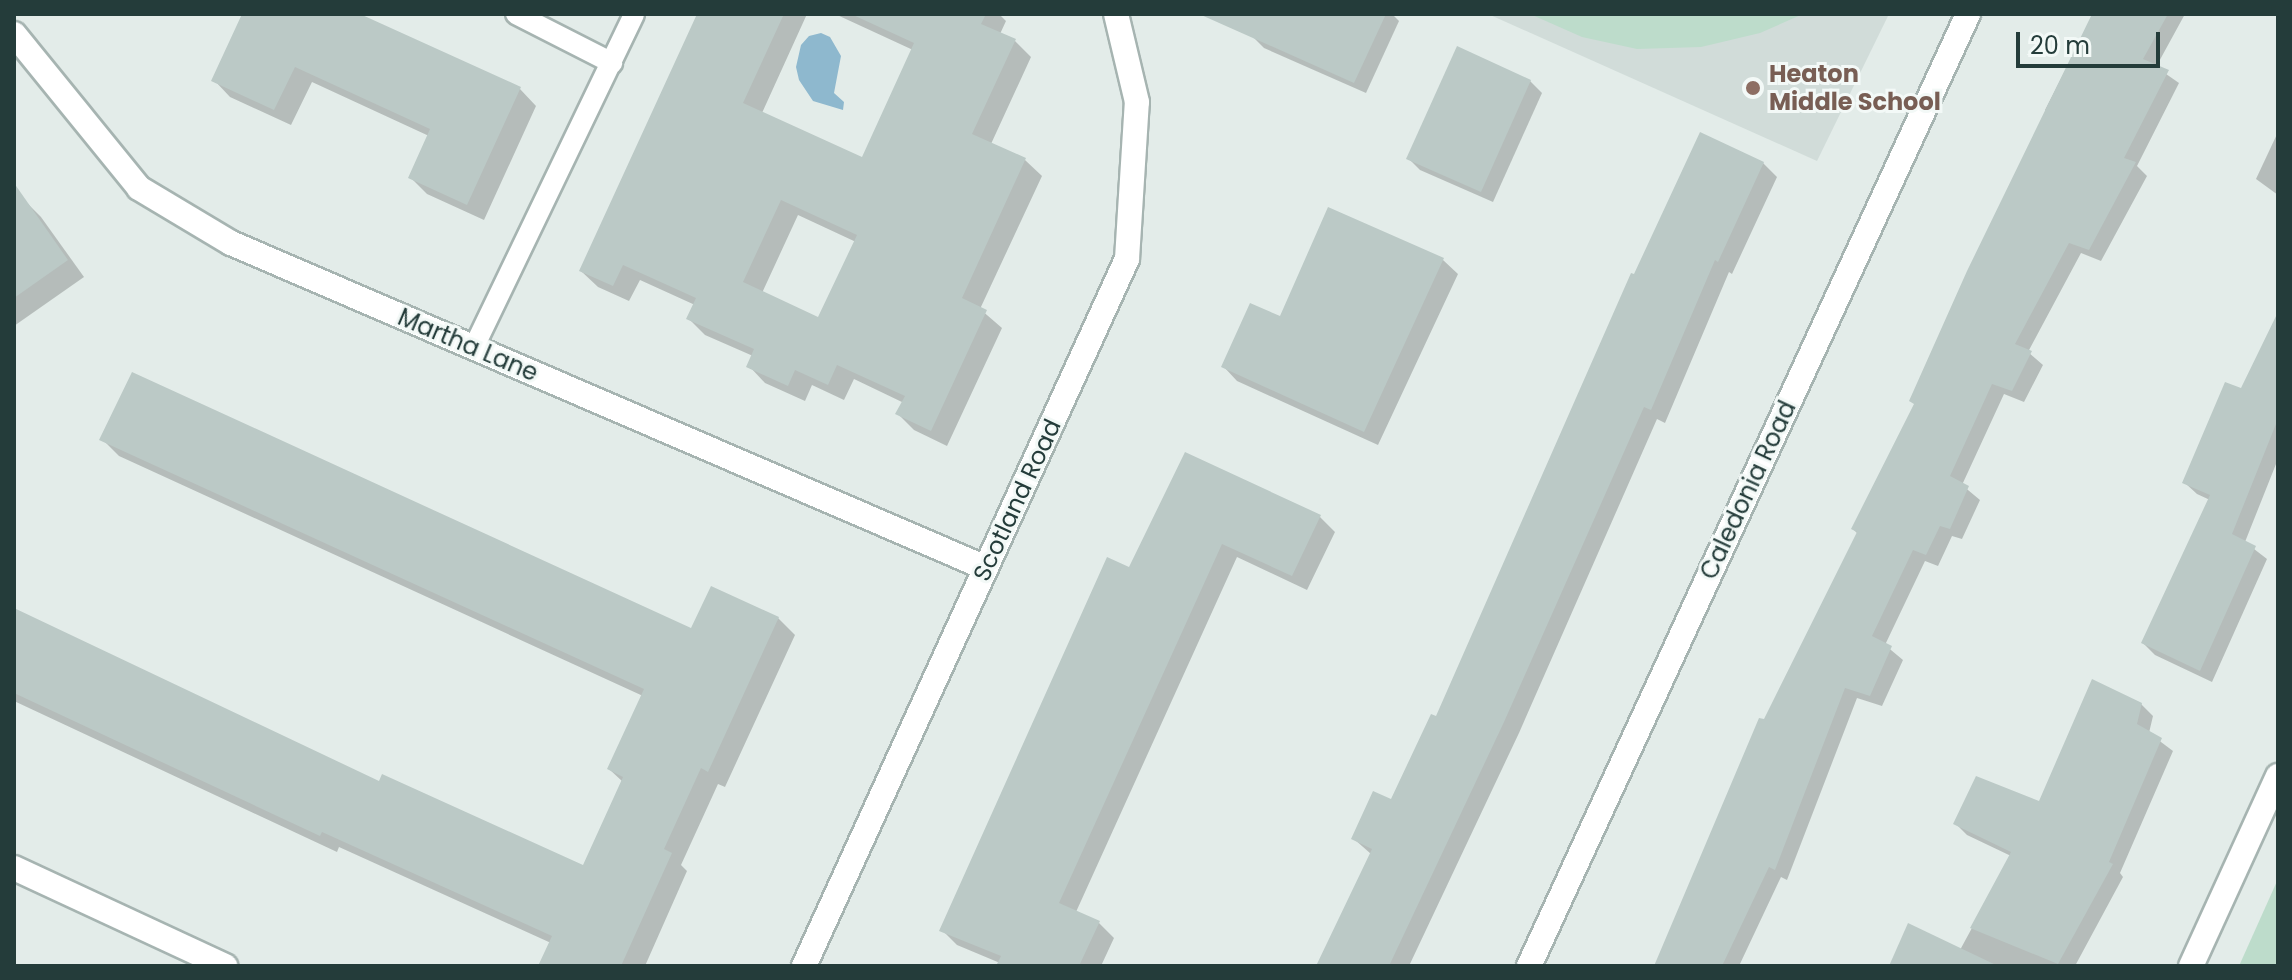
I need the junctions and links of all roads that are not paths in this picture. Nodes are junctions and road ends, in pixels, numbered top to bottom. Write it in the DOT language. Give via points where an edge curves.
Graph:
graph roads {
  1 [pos="516,14"];
  2 [pos="634,14"];
  3 [pos="1116,14"];
  4 [pos="1968,14"];
  5 [pos="14,34"];
  6 [pos="612,63"];
  7 [pos="474,347"];
  8 [pos="986,568"];
  9 [pos="2276,785"];
  10 [pos="14,868"];
  11 [pos="225,966"];
  12 [pos="804,966"];
  13 [pos="1529,966"];
  14 [pos="2191,966"];
  1 -- 6 [label="lane"];
  2 -- 6 [label="lane"];
  3 -- 8 [label="street, Scotland Road" via="1137,102 1127,259"];
  4 -- 13 [label="street, Caledonia Road"];
  5 -- 7 [label="street, Martha Lane" via="139,188 231,243"];
  6 -- 7 [label="lane"];
  7 -- 8 [label="street, Martha Lane"];
  8 -- 12 [label="street, Scotland Road"];
  9 -- 14 [label="street"];
  10 -- 11 [label="street"];
}
